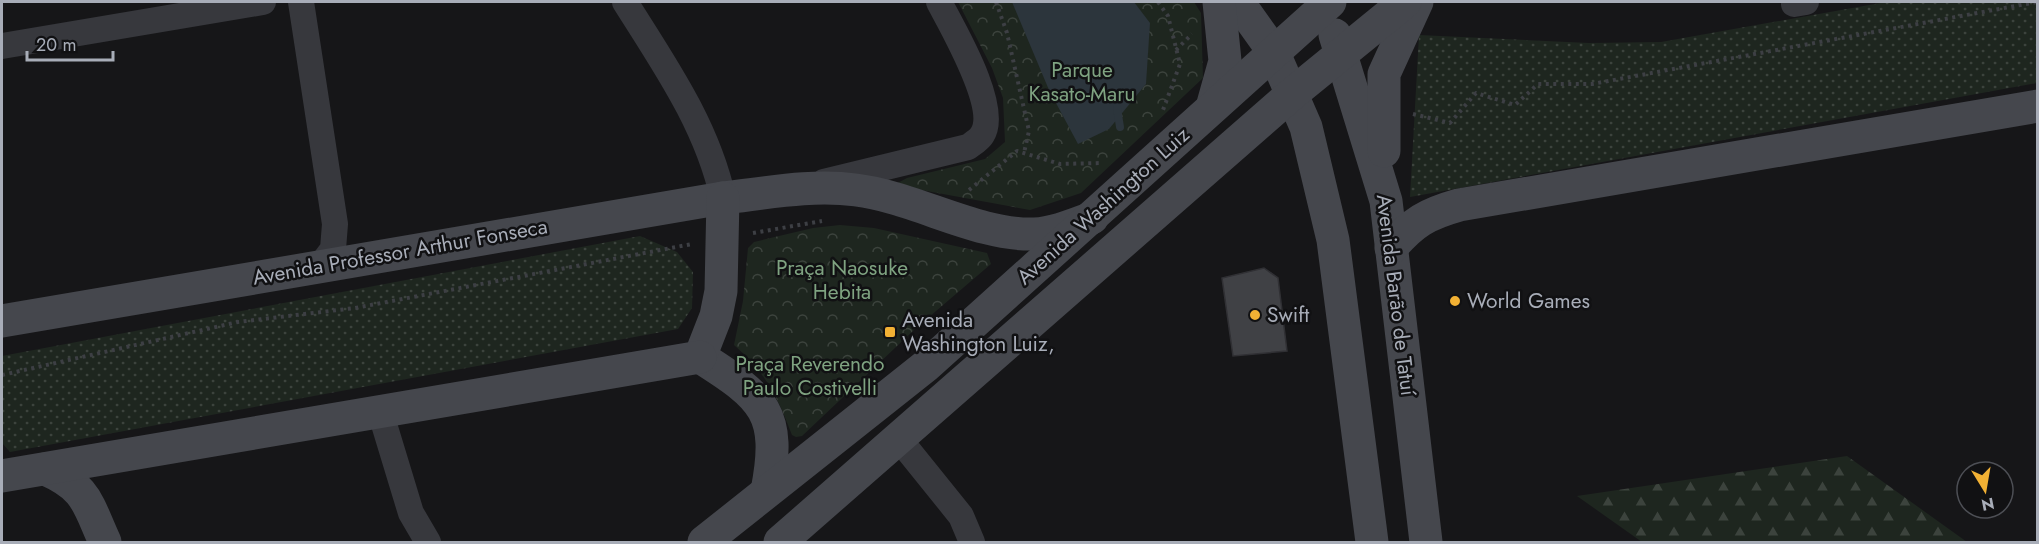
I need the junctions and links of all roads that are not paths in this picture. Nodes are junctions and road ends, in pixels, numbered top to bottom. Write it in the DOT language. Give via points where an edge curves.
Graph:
graph roads {
  1 [pos="263,2"];
  2 [pos="301,2"];
  3 [pos="625,2"];
  4 [pos="939,2"];
  5 [pos="1219,2"];
  6 [pos="1238,2"];
  7 [pos="1405,2"];
  8 [pos="1417,2"];
  9 [pos="1326,3"];
  10 [pos="2,46"];
  11 [pos="1273,51"];
  12 [pos="1341,53"];
  13 [pos="1292,94"];
  14 [pos="1213,104"];
  15 [pos="2037,106"];
  16 [pos="800,189"];
  17 [pos="723,198"];
  18 [pos="1386,201"];
  19 [pos="1092,219"];
  20 [pos="1391,248"];
  21 [pos="321,265"];
  22 [pos="2,321"];
  23 [pos="700,357"];
  24 [pos="380,411"];
  25 [pos="898,439"];
  26 [pos="45,469"];
  27 [pos="4,474"];
  28 [pos="767,491"];
  29 [pos="105,543"];
  30 [pos="428,543"];
  31 [pos="704,543"];
  32 [pos="780,543"];
  33 [pos="972,543"];
  34 [pos="1372,543"];
  35 [pos="1426,543"];
  1 -- 10 [label="street"];
  2 -- 21 [label="street" via="335,224 333,249"];
  3 -- 17 [label="street" via="704,134"];
  4 -- 16 [label="street, Avenida Professor Arthur Fonseca" via="962,46 987,111 982,135 968,147"];
  5 -- 14 [label="main road" via="1225,60"];
  6 -- 11 [label="main road"];
  7 -- 12 [label="main road, Avenida Washington Luiz"];
  8 -- 18 [label="main road" via="1384,74"];
  9 -- 11 [label="main road, Avenida Washington Luiz"];
  9 -- 12 [label="main road, Avenida Barão de Tatuí"];
  11 -- 13 [label="main road"];
  11 -- 14 [label="main road, Avenida Washington Luiz"];
  12 -- 13 [label="main road, Avenida Washington Luiz"];
  12 -- 18 [label="main road, Avenida Barão de Tatuí"];
  13 -- 25 [label="main road, Avenida Washington Luiz"];
  13 -- 34 [label="main road" via="1306,127 1333,240"];
  14 -- 19 [label="main road, Avenida Washington Luiz"];
  15 -- 20 [label="main road" via="1459,205 1429,213"];
  16 -- 17 [label="main road, Avenida Professor Arthur Fonseca"];
  16 -- 19 [label="main road, Avenida Professor Arthur Fonseca" via="859,190 984,226 1033,234"];
  17 -- 21 [label="main road, Avenida Professor Arthur Fonseca"];
  17 -- 23 [label="main road" via="720,291 716,316"];
  18 -- 20 [label="main road, Avenida Barão de Tatuí"];
  19 -- 28 [label="main road, Avenida Washington Luiz" via="927,365"];
  20 -- 35 [label="main road, Avenida Barão de Tatuí"];
  21 -- 22 [label="main road, Avenida Professor Arthur Fonseca"];
  23 -- 24 [label="main road"];
  23 -- 28 [label="main road" via="748,392 767,417 774,449"];
  24 -- 26 [label="main road"];
  24 -- 30 [label="street" via="411,513"];
  25 -- 32 [label="main road, Avenida Washington Luiz"];
  25 -- 33 [label="street" via="960,516"];
  26 -- 27 [label="main road"];
  26 -- 29 [label="main road" via="74,483"];
  28 -- 31 [label="main road, Avenida Washington Luiz"];
}
